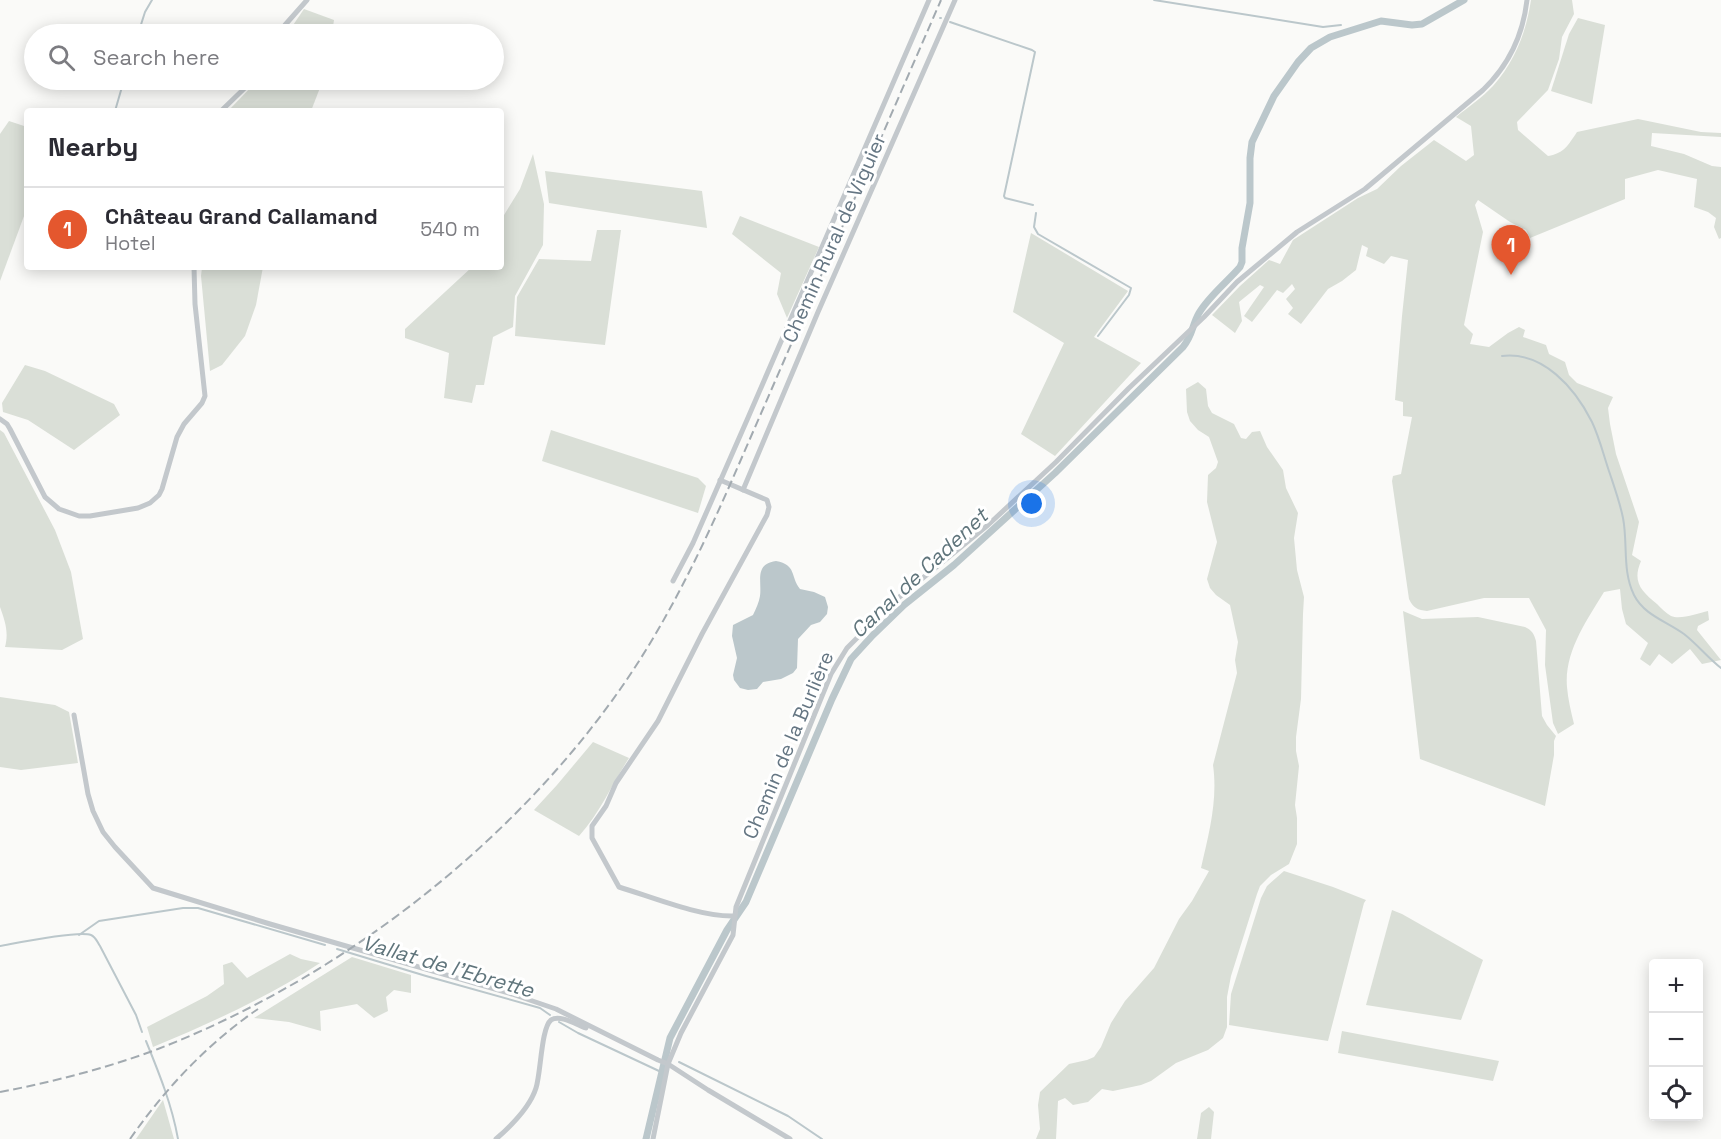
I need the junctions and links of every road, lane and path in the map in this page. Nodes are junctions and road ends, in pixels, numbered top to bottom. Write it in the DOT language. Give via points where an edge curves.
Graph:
graph roads {
  1 [pos="307,0"];
  2 [pos="929,0"];
  3 [pos="955,0"];
  4 [pos="1527,0"];
  5 [pos="286,24"];
  6 [pos="243,90"];
  7 [pos="224,108"];
  8 [pos="194,270"];
  9 [pos="0,419"];
  10 [pos="720,480"];
  11 [pos="743,489"];
  12 [pos="673,581"];
  13 [pos="74,715"];
  14 [pos="734,918"];
  15 [pos="599,1031"];
  16 [pos="666,1063"];
  17 [pos="496,1139"];
  18 [pos="653,1139"];
  19 [pos="790,1139"];
  1 -- 5 [label="street"];
  2 -- 10 [label="street"];
  3 -- 11 [label="street, Chemin Rural de Viguier"];
  4 -- 14 [label="street, Chemin de la Burlière" via="1515,47 1496,77 1365,189 1297,231 1237,282 1056,462 988,525 892,603 847,648 831,674"];
  6 -- 7 [label="street"];
  8 -- 9 [label="street" via="204,396 174,445 157,498 138,508 90,516 59,509 45,497 7,424"];
  10 -- 11 [label="street"];
  10 -- 12 [label="street"];
  11 -- 14 [label="street" via="767,500 767,515 658,721 616,783 591,833 619,886 704,913"];
  13 -- 15 [label="street" via="93,811 114,847 153,888 556,1008"];
  14 -- 16 [label="street, Chemin de la Burlière" via="733,935"];
  15 -- 16 [label="street"];
  15 -- 17 [label="street" via="561,1018 549,1022 534,1094"];
  16 -- 18 [label="street, Chemin de la Burlière"];
  16 -- 19 [label="street"];
}
